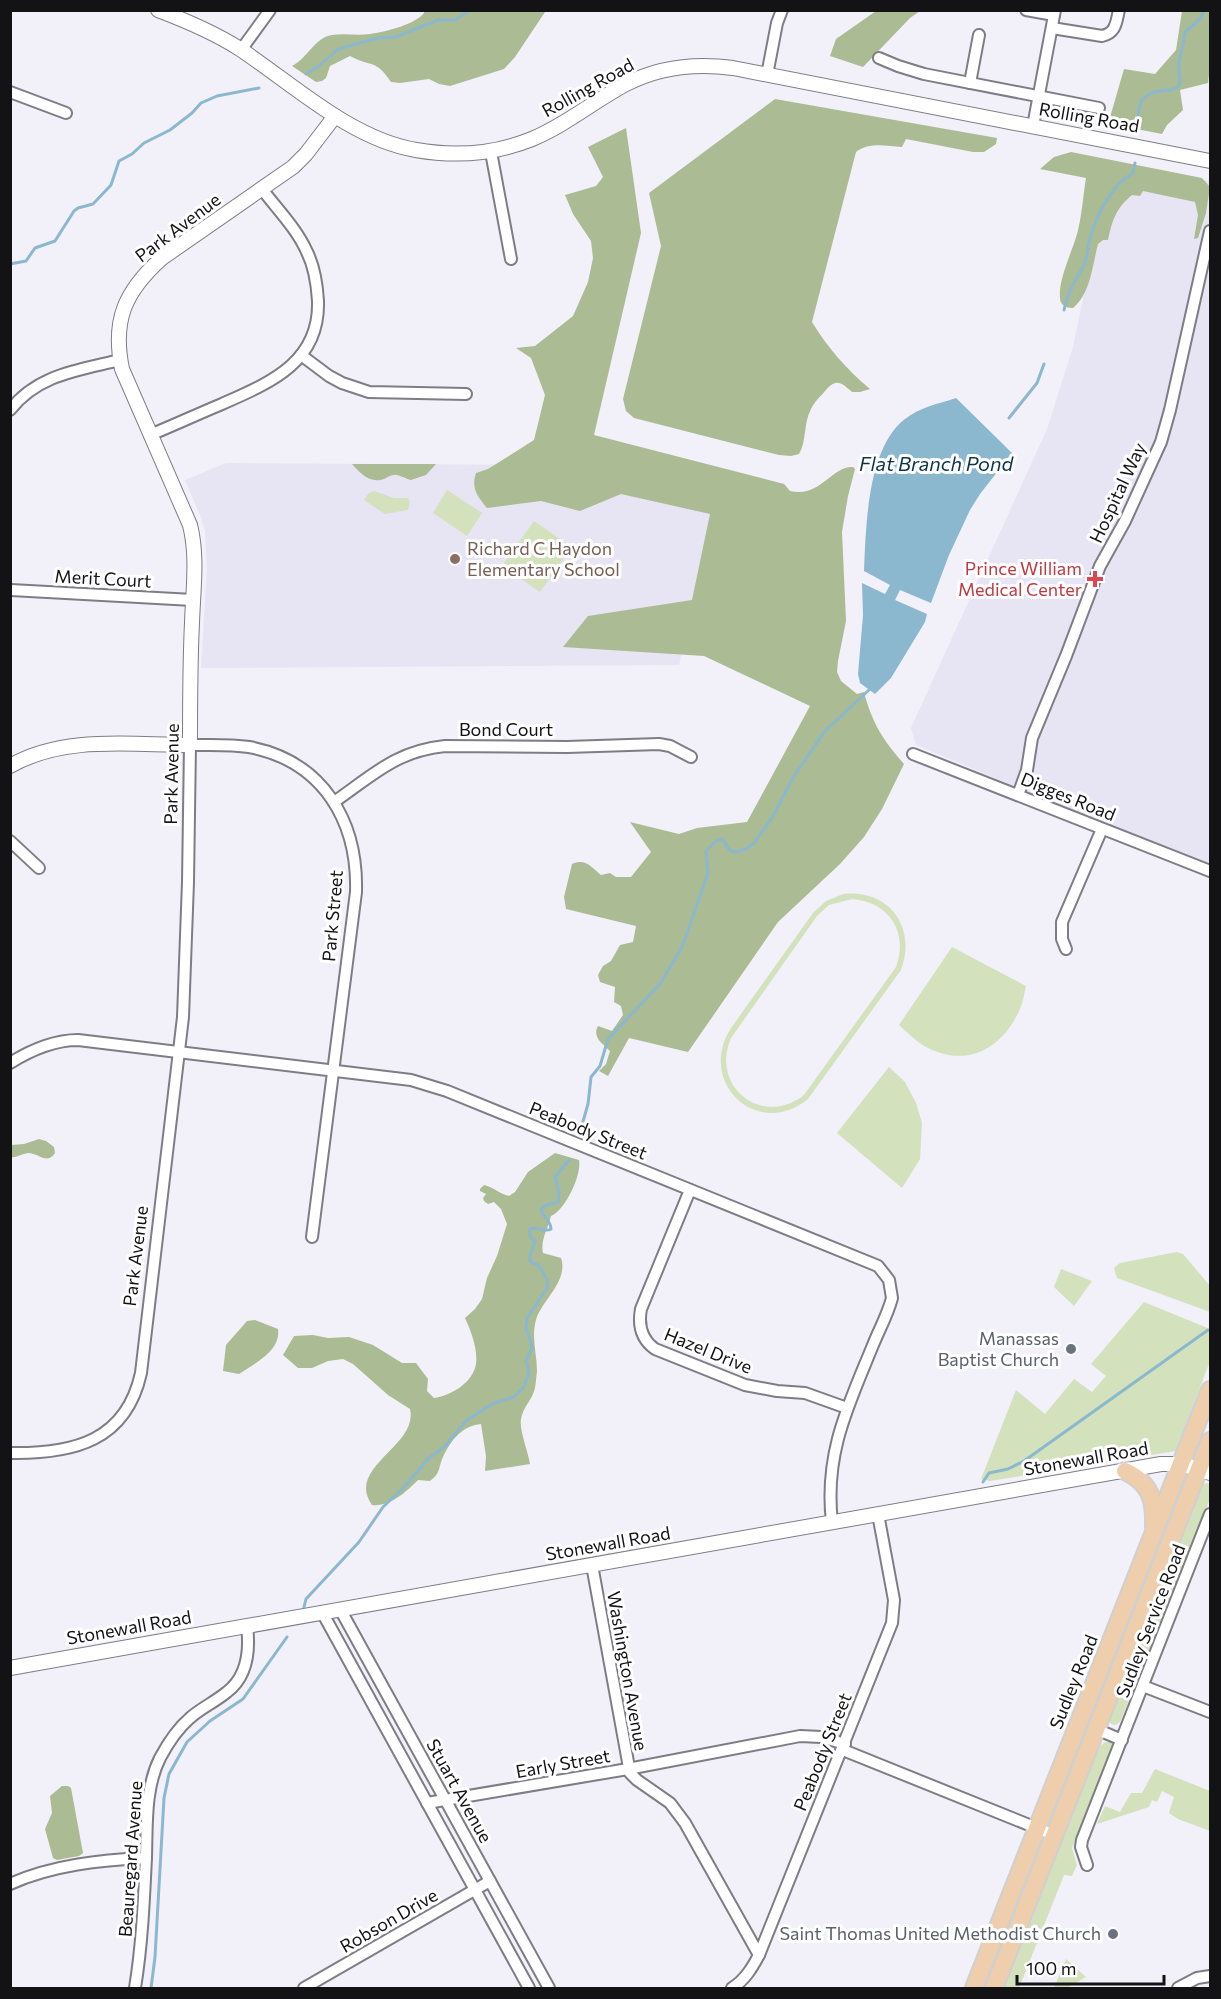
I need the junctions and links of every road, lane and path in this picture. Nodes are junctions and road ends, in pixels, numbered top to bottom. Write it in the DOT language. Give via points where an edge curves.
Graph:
graph roads {
  1 [pos="158,10"];
  2 [pos="270,10"];
  3 [pos="782,10"];
  4 [pos="1026,10"];
  5 [pos="1119,10"];
  6 [pos="1054,13"];
  7 [pos="1052,28"];
  8 [pos="979,35"];
  9 [pos="241,50"];
  10 [pos="879,58"];
  11 [pos="767,75"];
  12 [pos="970,83"];
  13 [pos="10,92"];
  14 [pos="1039,96"];
  15 [pos="1099,108"];
  16 [pos="66,113"];
  17 [pos="336,116"];
  18 [pos="1033,126"];
  19 [pos="491,152"];
  20 [pos="1210,160"];
  21 [pos="262,189"];
  22 [pos="1210,231"];
  23 [pos="511,259"];
  24 [pos="301,355"];
  25 [pos="120,360"];
  26 [pos="466,394"];
  27 [pos="10,410"];
  28 [pos="150,435"];
  29 [pos="11,590"];
  30 [pos="193,600"];
  31 [pos="190,745"];
  32 [pos="913,754"];
  33 [pos="691,757"];
  34 [pos="10,766"];
  35 [pos="1018,795"];
  36 [pos="334,802"];
  37 [pos="1102,829"];
  38 [pos="10,841"];
  39 [pos="39,868"];
  40 [pos="1210,871"];
  41 [pos="1066,949"];
  42 [pos="179,1052"];
  43 [pos="10,1063"];
  44 [pos="334,1070"];
  45 [pos="690,1190"];
  46 [pos="312,1237"];
  47 [pos="1210,1390"];
  48 [pos="847,1408"];
  49 [pos="1210,1441"];
  50 [pos="10,1453"];
  51 [pos="1182,1464"];
  52 [pos="1125,1471"];
  53 [pos="1205,1471"];
  54 [pos="878,1514"];
  55 [pos="1210,1514"];
  56 [pos="832,1522"];
  57 [pos="1152,1538"];
  58 [pos="592,1565"];
  59 [pos="340,1609"];
  60 [pos="322,1612"];
  61 [pos="247,1626"];
  62 [pos="10,1668"];
  63 [pos="1143,1686"];
  64 [pos="1210,1712"];
  65 [pos="1096,1729"];
  66 [pos="1122,1740"];
  67 [pos="844,1747"];
  68 [pos="628,1769"];
  69 [pos="445,1800"];
  70 [pos="427,1803"];
  71 [pos="1037,1828"];
  72 [pos="1054,1835"];
  73 [pos="146,1858"];
  74 [pos="1087,1864"];
  75 [pos="490,1881"];
  76 [pos="10,1884"];
  77 [pos="475,1890"];
  78 [pos="759,1955"];
  79 [pos="1210,1976"];
  80 [pos="1195,1983"];
  81 [pos="135,1989"];
  82 [pos="304,1989"];
  83 [pos="529,1989"];
  84 [pos="549,1989"];
  85 [pos="732,1989"];
  86 [pos="974,1989"];
  87 [pos="994,1989"];
  88 [pos="1178,1989"];
  1 -- 9 [label="street, Rolling Road"];
  2 -- 9 [label="street"];
  3 -- 11 [label="street"];
  4 -- 6 [label="street"];
  5 -- 7 [label="street" via="1115,27 1108,35"];
  6 -- 7 [label="street"];
  7 -- 14 [label="street"];
  8 -- 12 [label="street"];
  9 -- 17 [label="street, Rolling Road"];
  10 -- 12 [label="street" via="911,71"];
  11 -- 18 [label="street, Rolling Road"];
  11 -- 19 [label="street, Rolling Road" via="711,66 664,70 627,84 533,139"];
  12 -- 14 [label="street"];
  13 -- 16 [label="street"];
  14 -- 15 [label="street"];
  14 -- 18 [label="street"];
  17 -- 19 [label="street, Rolling Road" via="380,140 416,150"];
  17 -- 21 [label="street, Park Avenue" via="300,160"];
  18 -- 20 [label="street, Rolling Road"];
  19 -- 23 [label="street"];
  21 -- 24 [label="street" via="298,237 315,274 316,322"];
  21 -- 25 [label="street, Park Avenue" via="162,258 134,286 120,320"];
  22 -- 35 [label="street, Hospital Way" via="1161,442 1100,566 1032,738"];
  24 -- 26 [label="street" via="329,376 369,392"];
  24 -- 28 [label="street" via="267,384"];
  25 -- 27 [label="street" via="44,381"];
  25 -- 28 [label="street, Park Avenue"];
  28 -- 30 [label="street, Park Avenue" via="194,540"];
  29 -- 30 [label="street, Merit Court"];
  30 -- 31 [label="street, Park Avenue"];
  31 -- 34 [label="street, Park Street" via="71,746 43,751"];
  31 -- 36 [label="street, Park Street" via="234,745 269,752 297,766"];
  31 -- 42 [label="street, Park Avenue"];
  32 -- 35 [label="street, Digges Road"];
  33 -- 36 [label="street, Bond Court" via="659,744 428,748 396,759"];
  35 -- 37 [label="street, Digges Road"];
  36 -- 44 [label="street, Park Street" via="351,837 357,877"];
  37 -- 40 [label="street, Digges Road"];
  37 -- 41 [label="street" via="1062,922"];
  38 -- 39 [label="street"];
  42 -- 43 [label="street, Peabody Street" via="66,1040"];
  42 -- 44 [label="street, Peabody Street"];
  42 -- 50 [label="street, Park Avenue" via="137,1390 122,1418 93,1441 60,1449"];
  44 -- 45 [label="street, Peabody Street" via="427,1084"];
  44 -- 46 [label="street, Park Street"];
  45 -- 48 [label="street, Peabody Street" via="878,1266 885,1273 892,1289 890,1305"];
  45 -- 48 [label="street, Hazel Drive" via="641,1309 640,1330 648,1344 745,1385 805,1393"];
  47 -- 51 [label="main road, Sudley Road"];
  48 -- 56 [label="street, Peabody Street" via="831,1470"];
  49 -- 53 [label="main road, Sudley Road"];
  51 -- 52 [label="street, Stonewall Road"];
  51 -- 53 [label="street, Stonewall Road"];
  51 -- 57 [label="main road, Sudley Road"];
  52 -- 54 [label="street, Stonewall Road"];
  52 -- 57 [label="main road" via="1141,1480 1150,1492"];
  53 -- 65 [label="main road, Sudley Road"];
  54 -- 56 [label="street, Stonewall Road"];
  54 -- 67 [label="street, Peabody Street" via="894,1611"];
  55 -- 63 [label="street, Sudley Service Road"];
  56 -- 58 [label="street, Stonewall Road"];
  57 -- 71 [label="main road, Sudley Road"];
  58 -- 59 [label="street, Stonewall Road"];
  58 -- 68 [label="street, Washington Avenue"];
  59 -- 60 [label="street, Stonewall Road"];
  59 -- 69 [label="street, Stuart Avenue"];
  60 -- 61 [label="street, Stonewall Road"];
  60 -- 70 [label="street, Stuart Avenue"];
  61 -- 62 [label="street, Stonewall Road"];
  61 -- 73 [label="street, Beauregard Avenue" via="249,1651 235,1685 188,1720 159,1761 150,1791"];
  63 -- 64 [label="street"];
  63 -- 66 [label="street, Sudley Service Road"];
  65 -- 66 [label="street"];
  65 -- 72 [label="main road, Sudley Road"];
  66 -- 74 [label="street, Sudley Service Road" via="1082,1840"];
  67 -- 68 [label="street, Early Street" via="821,1737 800,1736"];
  67 -- 71 [label="street, Early Street"];
  67 -- 78 [label="street, Peabody Street"];
  68 -- 69 [label="street, Early Street"];
  68 -- 78 [label="street, Washington Avenue" via="670,1803 685,1823"];
  69 -- 70 [label="street, Early Street"];
  69 -- 75 [label="street, Stuart Avenue"];
  70 -- 77 [label="street, Stuart Avenue"];
  71 -- 72 [label="street, Early Street"];
  71 -- 86 [label="main road, Sudley Road"];
  72 -- 87 [label="main road, Sudley Road"];
  73 -- 76 [label="street" via="74,1866"];
  73 -- 81 [label="street, Beauregard Avenue"];
  75 -- 77 [label="street, Robson Drive"];
  75 -- 84 [label="street, Stuart Avenue"];
  77 -- 82 [label="street, Robson Drive"];
  77 -- 83 [label="street, Stuart Avenue"];
  78 -- 85 [label="street, Peabody Street"];
  79 -- 80 [label="street"];
  80 -- 88 [label="street"];
}
